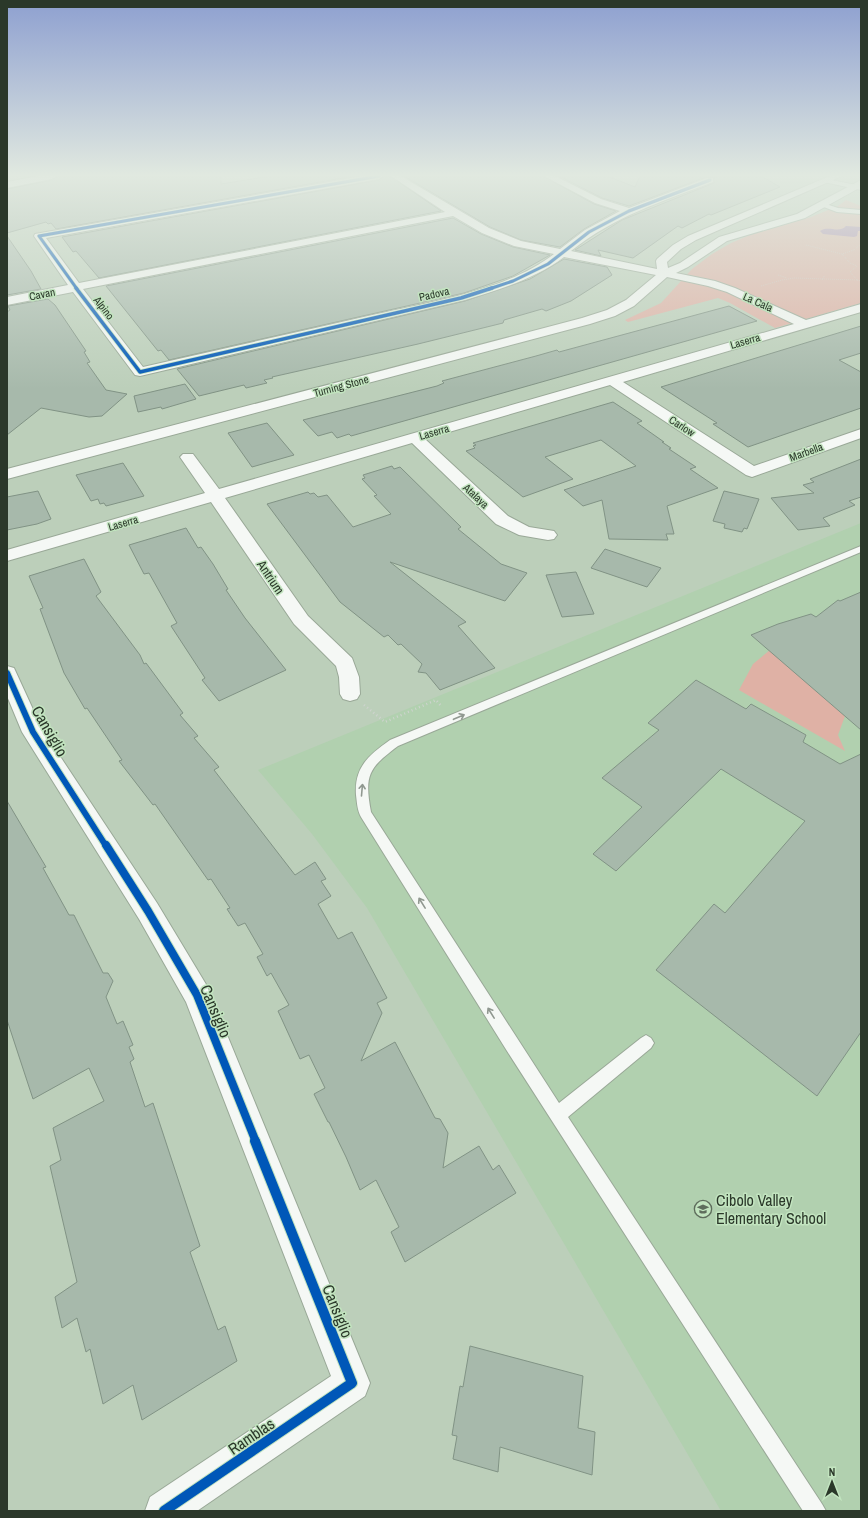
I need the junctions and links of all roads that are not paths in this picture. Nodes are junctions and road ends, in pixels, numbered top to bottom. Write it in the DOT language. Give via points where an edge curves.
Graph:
graph roads {
  1 [pos="48,247"];
  2 [pos="284,247"];
  3 [pos="532,247"];
  4 [pos="571,247"];
  5 [pos="677,247"];
  6 [pos="711,247"];
  7 [pos="563,253"];
  8 [pos="664,274"];
  9 [pos="76,288"];
  10 [pos="7,301"];
  11 [pos="861,308"];
  12 [pos="805,324"];
  13 [pos="140,372"];
  14 [pos="611,380"];
  15 [pos="861,432"];
  16 [pos="415,438"];
  17 [pos="188,457"];
  18 [pos="752,472"];
  19 [pos="7,474"];
  20 [pos="215,496"];
  21 [pos="548,535"];
  22 [pos="861,549"];
  23 [pos="7,556"];
  24 [pos="7,673"];
  25 [pos="350,694"];
  26 [pos="646,1043"];
  27 [pos="557,1115"];
  28 [pos="352,1383"];
  29 [pos="164,1511"];
  30 [pos="815,1511"];
  1 -- 9 [label="street, Alpino"];
  2 -- 9 [label="street, Cavan"];
  3 -- 7 [label="street, La Cala"];
  4 -- 7 [label="street, Padova"];
  5 -- 8 [label="street" via="662,261"];
  6 -- 8 [label="street, Turning Stone" via="684,265"];
  7 -- 8 [label="street, La Cala"];
  7 -- 13 [label="street, Padova" via="548,264 514,281 461,298"];
  8 -- 12 [label="street, La Cala" via="711,283 731,290"];
  8 -- 19 [label="street, Turning Stone" via="630,303 611,313 586,321"];
  9 -- 10 [label="street, Cavan"];
  9 -- 13 [label="street, Alpino"];
  11 -- 12 [label="street, Laserra"];
  12 -- 14 [label="street, Laserra"];
  14 -- 16 [label="street, Laserra"];
  14 -- 18 [label="street, Carlow"];
  15 -- 18 [label="street, Marbella"];
  16 -- 20 [label="street, Laserra"];
  16 -- 21 [label="street, Atalaya" via="502,520 525,532"];
  17 -- 20 [label="street, Antrium"];
  20 -- 23 [label="street, Laserra"];
  20 -- 25 [label="street, Antrium" via="301,620 346,663"];
  27 -- 22 [label="lane, one-way" via="365,813 361,795 363,779 370,762 394,743"];
  24 -- 28 [label="street, Cansiglio" via="33,732 148,911 197,995"];
  26 -- 27 [label="lane"];
  27 -- 30 [label="lane"];
  28 -- 29 [label="street, Ramblas"];
}
